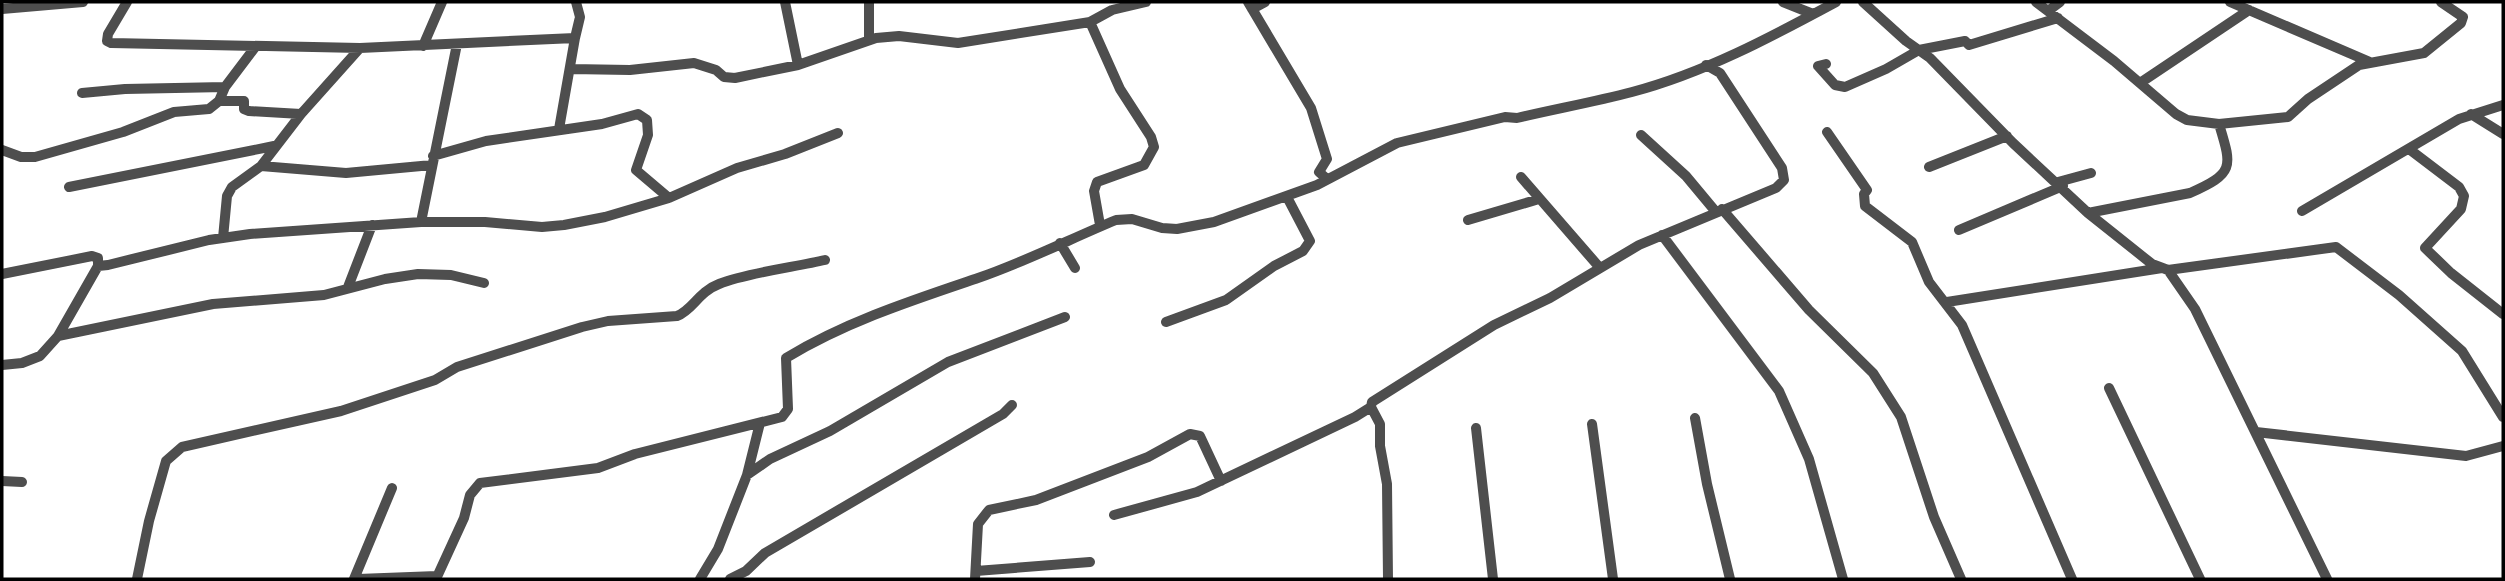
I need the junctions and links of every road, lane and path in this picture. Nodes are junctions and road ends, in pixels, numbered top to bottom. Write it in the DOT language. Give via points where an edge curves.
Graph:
graph roads {
  1 [pos="83,2"];
  2 [pos="127,2"];
  3 [pos="442,2"];
  4 [pos="576,2"];
  5 [pos="785,2"];
  6 [pos="869,2"];
  7 [pos="1102,2"];
  8 [pos="1146,2"];
  9 [pos="1265,2"];
  10 [pos="1783,2"];
  11 [pos="1836,2"];
  12 [pos="1863,2"];
  13 [pos="2036,2"];
  14 [pos="2060,2"];
  15 [pos="2230,2"];
  16 [pos="2441,2"];
  17 [pos="1250,5"];
  18 [pos="2,9"];
  19 [pos="2249,10"];
  20 [pos="2048,11"];
  21 [pos="1106,13"];
  22 [pos="1813,14"];
  23 [pos="2058,18"];
  24 [pos="1090,22"];
  25 [pos="575,38"];
  26 [pos="869,40"];
  27 [pos="457,44"];
  28 [pos="256,46"];
  29 [pos="423,46"];
  30 [pos="360,48"];
  31 [pos="1919,50"];
  32 [pos="2370,62"];
  33 [pos="1826,64"];
  34 [pos="798,65"];
  35 [pos="1721,67"];
  36 [pos="571,69"];
  37 [pos="2140,83"];
  38 [pos="225,87"];
  39 [pos="82,93"];
  40 [pos="219,101"];
  41 [pos="2503,105"];
  42 [pos="301,114"];
  43 [pos="2471,114"];
  44 [pos="2219,124"];
  45 [pos="559,128"];
  46 [pos="1826,132"];
  47 [pos="838,133"];
  48 [pos="2503,134"];
  49 [pos="1641,135"];
  50 [pos="2007,136"];
  51 [pos="274,146"];
  52 [pos="2409,149"];
  53 [pos="2,150"];
  54 [pos="433,160"];
  55 [pos="261,166"];
  56 [pos="1929,167"];
  57 [pos="2091,173"];
  58 [pos="1521,177"];
  59 [pos="1327,179"];
  60 [pos="2060,184"];
  61 [pos="69,187"];
  62 [pos="1287,197"];
  63 [pos="670,198"];
  64 [pos="1539,199"];
  65 [pos="1719,210"];
  66 [pos="2302,211"];
  67 [pos="2088,214"];
  68 [pos="1468,220"];
  69 [pos="421,222"];
  70 [pos="372,225"];
  71 [pos="1100,225"];
  72 [pos="1959,230"];
  73 [pos="1662,235"];
  74 [pos="223,239"];
  75 [pos="1060,243"];
  76 [pos="825,260"];
  77 [pos="98,266"];
  78 [pos="1075,268"];
  79 [pos="1600,268"];
  80 [pos="2165,269"];
  81 [pos="2,274"];
  82 [pos="484,283"];
  83 [pos="348,287"];
  84 [pos="1947,302"];
  85 [pos="2503,314"];
  86 [pos="1065,317"];
  87 [pos="1166,322"];
  88 [pos="58,336"];
  89 [pos="2,365"];
  90 [pos="2109,388"];
  91 [pos="1013,405"];
  92 [pos="1371,407"];
  93 [pos="2503,417"];
  94 [pos="1695,418"];
  95 [pos="760,423"];
  96 [pos="1592,424"];
  97 [pos="1476,428"];
  98 [pos="2256,432"];
  99 [pos="2503,446"];
  100 [pos="747,475"];
  101 [pos="2,481"];
  102 [pos="1221,481"];
  103 [pos="22,482"];
  104 [pos="392,488"];
  105 [pos="1114,515"];
  106 [pos="1090,562"];
  107 [pos="976,575"];
  108 [pos="437,578"];
  109 [pos="137,579"];
  110 [pos="356,579"];
  111 [pos="700,579"];
  112 [pos="730,579"];
  113 [pos="1388,579"];
  114 [pos="1493,579"];
  115 [pos="1613,579"];
  116 [pos="1730,579"];
  117 [pos="1843,579"];
  118 [pos="1961,579"];
  119 [pos="2072,579"];
  120 [pos="2200,579"];
  121 [pos="2327,579"];
  1 -- 18 [label="street"];
  2 -- 28 [label="street" via="108,34 111,43"];
  3 -- 29 [label="street"];
  4 -- 25 [label="street" via="580,17"];
  5 -- 34 [label="street"];
  6 -- 26 [label="street"];
  7 -- 21 [label="street"];
  8 -- 21 [label="street"];
  9 -- 17 [label="street"];
  10 -- 22 [label="street"];
  11 -- 22 [label="street"];
  12 -- 31 [label="street"];
  13 -- 20 [label="street"];
  14 -- 20 [label="street"];
  15 -- 19 [label="street"];
  16 -- 32 [label="street" via="2463,17 2435,46 2424,53"];
  17 -- 59 [label="street" via="1311,108 1327,159 1319,172"];
  19 -- 32 [label="street"];
  19 -- 37 [label="street"];
  20 -- 23 [label="street"];
  21 -- 24 [label="street"];
  22 -- 35 [label="street"];
  23 -- 31 [label="street" via="1969,45 1965,41"];
  23 -- 37 [label="street"];
  24 -- 26 [label="street" via="958,43 898,36"];
  24 -- 71 [label="street" via="1120,89 1154,147 1144,165 1097,182 1094,191"];
  25 -- 27 [label="street"];
  25 -- 36 [label="street"];
  26 -- 34 [label="street"];
  27 -- 29 [label="street"];
  27 -- 54 [label="street"];
  28 -- 30 [label="street"];
  28 -- 38 [label="street"];
  29 -- 30 [label="street"];
  30 -- 42 [label="street"];
  31 -- 33 [label="street" via="1845,87 1835,85 1818,66"];
  31 -- 50 [label="street"];
  32 -- 44 [label="street" via="2350,70 2288,117"];
  34 -- 36 [label="street" via="729,78 694,63 630,70"];
  35 -- 59 [label="street" via="1706,65 1633,92 1397,143"];
  35 -- 65 [label="street" via="1782,167 1784,180 1776,188"];
  36 -- 45 [label="street"];
  37 -- 44 [label="street" via="2187,120"];
  38 -- 39 [label="street"];
  38 -- 40 [label="street"];
  40 -- 42 [label="street" via="243,100 249,111"];
  40 -- 53 [label="street" via="209,110 164,115 55,152 21,157"];
  41 -- 43 [label="street"];
  42 -- 51 [label="street"];
  43 -- 48 [label="street"];
  43 -- 52 [label="street"];
  44 -- 67 [label="street" via="2230,160 2227,170 2201,188"];
  45 -- 54 [label="street" via="486,141"];
  45 -- 63 [label="street" via="642,115 649,132 636,170"];
  46 -- 84 [label="street" via="1867,190 1865,206 1912,242 1929,282"];
  47 -- 63 [label="street" via="737,168"];
  49 -- 65 [label="street"];
  50 -- 56 [label="street"];
  50 -- 60 [label="street"];
  51 -- 55 [label="street"];
  51 -- 61 [label="street"];
  52 -- 66 [label="street"];
  52 -- 85 [label="street" via="2459,187 2464,196 2461,209 2425,248"];
  54 -- 55 [label="street" via="389,172 320,175"];
  54 -- 69 [label="street"];
  55 -- 74 [label="street" via="227,196"];
  57 -- 60 [label="street"];
  58 -- 64 [label="street"];
  59 -- 62 [label="street"];
  60 -- 67 [label="street"];
  60 -- 72 [label="street"];
  62 -- 71 [label="street" via="1237,216 1177,229 1132,219"];
  62 -- 87 [label="street" via="1310,241 1303,251 1226,300"];
  63 -- 69 [label="street" via="592,220 542,227"];
  64 -- 68 [label="street"];
  64 -- 79 [label="street"];
  65 -- 73 [label="street"];
  65 -- 118 [label="street" via="1873,373 1901,417"];
  67 -- 80 [label="street"];
  69 -- 70 [label="street"];
  70 -- 74 [label="street"];
  70 -- 83 [label="street"];
  71 -- 75 [label="street"];
  73 -- 79 [label="street"];
  73 -- 117 [label="street" via="1791,412"];
  74 -- 77 [label="street"];
  75 -- 78 [label="street"];
  75 -- 95 [label="street" via="796,350 785,362 788,410 782,417"];
  76 -- 109 [label="street" via="720,283 677,316 582,327 341,411 182,447 166,461"];
  77 -- 81 [label="street" via="98,258 92,256"];
  77 -- 88 [label="street"];
  79 -- 92 [label="street" via="1494,325 1372,402"];
  80 -- 84 [label="street"];
  80 -- 93 [label="street" via="2336,247 2462,351"];
  80 -- 98 [label="street" via="2195,309"];
  82 -- 83 [label="street" via="418,274"];
  83 -- 88 [label="street" via="291,300 213,304"];
  84 -- 119 [label="street" via="1962,325"];
  86 -- 100 [label="street" via="948,362"];
  88 -- 89 [label="street" via="40,356"];
  90 -- 120 [label="street"];
  91 -- 112 [label="street" via="765,553"];
  92 -- 102 [label="street"];
  92 -- 113 [label="street" via="1380,424 1387,484"];
  94 -- 116 [label="street"];
  95 -- 100 [label="street"];
  95 -- 108 [label="street" via="578,471 480,483 470,495"];
  96 -- 115 [label="street"];
  97 -- 114 [label="street"];
  98 -- 99 [label="street" via="2466,456"];
  98 -- 121 [label="street"];
  100 -- 111 [label="street" via="718,549"];
  101 -- 103 [label="street"];
  102 -- 105 [label="street"];
  102 -- 107 [label="street" via="1200,436 1190,434 1148,457 1037,500 989,510 978,524"];
  104 -- 110 [label="street"];
  106 -- 107 [label="street"];
  108 -- 110 [label="street"];
}
